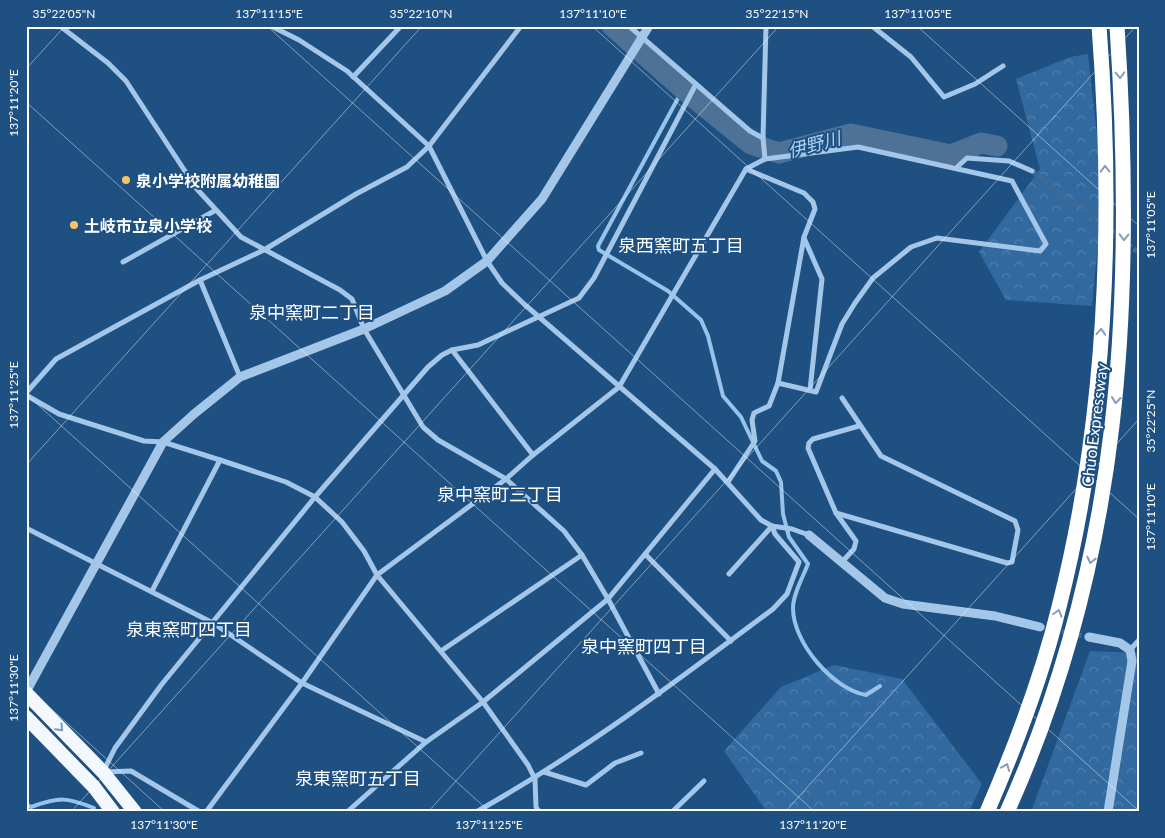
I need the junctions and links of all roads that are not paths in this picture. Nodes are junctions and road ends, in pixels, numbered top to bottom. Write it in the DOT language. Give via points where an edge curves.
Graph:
graph roads {
  1 [pos="60,26"];
  2 [pos="271,26"];
  3 [pos="401,26"];
  4 [pos="521,26"];
  5 [pos="630,26"];
  6 [pos="649,26"];
  7 [pos="766,26"];
  8 [pos="872,26"];
  9 [pos="1099,26"];
  10 [pos="1117,26"];
  11 [pos="643,37"];
  12 [pos="1003,66"];
  13 [pos="353,77"];
  14 [pos="696,84"];
  15 [pos="763,138"];
  16 [pos="429,146"];
  17 [pos="765,159"];
  18 [pos="956,168"];
  19 [pos="746,169"];
  20 [pos="1032,171"];
  21 [pos="216,210"];
  22 [pos="804,237"];
  23 [pos="264,250"];
  24 [pos="487,261"];
  25 [pos="123,262"];
  26 [pos="200,280"];
  27 [pos="539,318"];
  28 [pos="364,329"];
  29 [pos="452,350"];
  30 [pos="240,377"];
  31 [pos="778,383"];
  32 [pos="619,387"];
  33 [pos="810,390"];
  34 [pos="26,394"];
  35 [pos="403,396"];
  36 [pos="842,398"];
  37 [pos="859,426"];
  38 [pos="163,442"];
  39 [pos="533,455"];
  40 [pos="220,460"];
  41 [pos="715,469"];
  42 [pos="506,479"];
  43 [pos="728,482"];
  44 [pos="315,497"];
  45 [pos="836,513"];
  46 [pos="772,526"];
  47 [pos="26,528"];
  48 [pos="809,535"];
  49 [pos="645,554"];
  50 [pos="582,555"];
  51 [pos="97,563"];
  52 [pos="841,563"];
  53 [pos="729,574"];
  54 [pos="377,575"];
  55 [pos="152,591"];
  56 [pos="608,599"];
  57 [pos="213,623"];
  58 [pos="1040,627"];
  59 [pos="1089,637"];
  60 [pos="1139,640"];
  61 [pos="731,641"];
  62 [pos="1130,650"];
  63 [pos="441,651"];
  64 [pos="302,683"];
  65 [pos="26,692"];
  66 [pos="659,694"];
  67 [pos="483,702"];
  68 [pos="26,717"];
  69 [pos="426,742"];
  70 [pos="641,753"];
  71 [pos="103,772"];
  72 [pos="544,772"];
  73 [pos="535,779"];
  74 [pos="704,781"];
  75 [pos="113,812"];
  76 [pos="135,812"];
  77 [pos="200,812"];
  78 [pos="206,812"];
  79 [pos="347,812"];
  80 [pos="476,812"];
  81 [pos="539,812"];
  82 [pos="672,812"];
  83 [pos="987,812"];
  84 [pos="1007,812"];
  85 [pos="1108,812"];
  1 -- 21 [label="street" via="126,80 196,188"];
  2 -- 13 [label="street" via="300,40"];
  3 -- 13 [label="street"];
  4 -- 16 [label="street"];
  5 -- 11 [label="street"];
  6 -- 11 [label="street"];
  7 -- 15 [label="street"];
  8 -- 12 [label="street" via="911,57 944,97 975,84"];
  83 -- 9 [label="highway, Chuo Expressway, one-way" via="1035,690 1057,617 1077,531 1089,457 1098,380 1106,214"];
  10 -- 84 [label="highway, Chuo Expressway, one-way" via="1124,204 1123,283 1118,381 1109,459 1079,611 1054,694"];
  11 -- 14 [label="street"];
  11 -- 24 [label="street" via="542,199"];
  13 -- 16 [label="street"];
  14 -- 15 [label="street" via="750,131"];
  14 -- 27 [label="street" via="602,262 579,298"];
  15 -- 17 [label="street"];
  16 -- 23 [label="street" via="407,167"];
  16 -- 24 [label="street"];
  17 -- 18 [label="street" via="858,147"];
  17 -- 19 [label="street"];
  18 -- 20 [label="street" via="967,158 1009,161"];
  18 -- 33 [label="street" via="1012,181 1046,244 1040,251 937,238 912,246 872,278 842,324 820,386 816,392"];
  19 -- 22 [label="street" via="804,193 813,202 815,209"];
  19 -- 32 [label="street"];
  21 -- 23 [label="street" via="241,238"];
  21 -- 25 [label="street"];
  22 -- 31 [label="street"];
  22 -- 33 [label="street" via="822,279"];
  23 -- 26 [label="street"];
  23 -- 28 [label="street" via="352,299"];
  24 -- 27 [label="street" via="502,283"];
  24 -- 28 [label="street" via="445,291"];
  26 -- 30 [label="street"];
  26 -- 34 [label="street" via="56,359"];
  27 -- 29 [label="street" via="478,345"];
  27 -- 32 [label="street"];
  28 -- 30 [label="street"];
  28 -- 35 [label="street"];
  29 -- 35 [label="street" via="428,367"];
  29 -- 39 [label="street"];
  30 -- 38 [label="street"];
  31 -- 33 [label="street"];
  31 -- 43 [label="street" via="769,406 754,413 755,441"];
  32 -- 39 [label="street"];
  32 -- 41 [label="street"];
  34 -- 38 [label="street" via="75,420 144,441"];
  35 -- 42 [label="street" via="423,427 438,440"];
  35 -- 44 [label="street"];
  36 -- 37 [label="street"];
  37 -- 45 [label="street" via="808,442"];
  37 -- 45 [label="street" via="880,456 1015,521 1018,530 1012,562"];
  38 -- 40 [label="street"];
  38 -- 51 [label="street"];
  39 -- 42 [label="street"];
  40 -- 44 [label="street" via="286,482"];
  40 -- 55 [label="street"];
  41 -- 43 [label="street"];
  41 -- 49 [label="street"];
  42 -- 50 [label="street" via="564,531"];
  42 -- 54 [label="street"];
  43 -- 46 [label="street" via="761,520"];
  44 -- 54 [label="street" via="342,522"];
  44 -- 57 [label="street"];
  45 -- 52 [label="street" via="856,541 854,549"];
  46 -- 48 [label="street"];
  46 -- 53 [label="street"];
  46 -- 61 [label="street" via="800,562 787,594"];
  47 -- 51 [label="street"];
  48 -- 52 [label="street"];
  49 -- 56 [label="street"];
  49 -- 61 [label="street"];
  50 -- 56 [label="street"];
  50 -- 63 [label="street"];
  51 -- 55 [label="street"];
  51 -- 65 [label="street"];
  52 -- 58 [label="street" via="885,598 903,604 995,616"];
  54 -- 63 [label="street"];
  54 -- 64 [label="street"];
  55 -- 57 [label="street"];
  56 -- 66 [label="street"];
  56 -- 67 [label="street"];
  57 -- 64 [label="street"];
  57 -- 71 [label="street" via="162,684 115,748"];
  59 -- 62 [label="street" via="1120,643"];
  60 -- 62 [label="street"];
  61 -- 66 [label="street"];
  62 -- 85 [label="street" via="1132,661"];
  63 -- 67 [label="street"];
  64 -- 69 [label="street"];
  64 -- 78 [label="street"];
  65 -- 71 [label="highway, one-way"];
  66 -- 72 [label="street"];
  67 -- 69 [label="street"];
  67 -- 73 [label="street"];
  68 -- 75 [label="highway" via="94,787"];
  69 -- 79 [label="street"];
  70 -- 72 [label="street" via="615,763 586,784"];
  71 -- 76 [label="highway"];
  71 -- 77 [label="street" via="131,771"];
  72 -- 73 [label="street"];
  73 -- 80 [label="street"];
  73 -- 81 [label="street"];
  74 -- 82 [label="street"];
}
